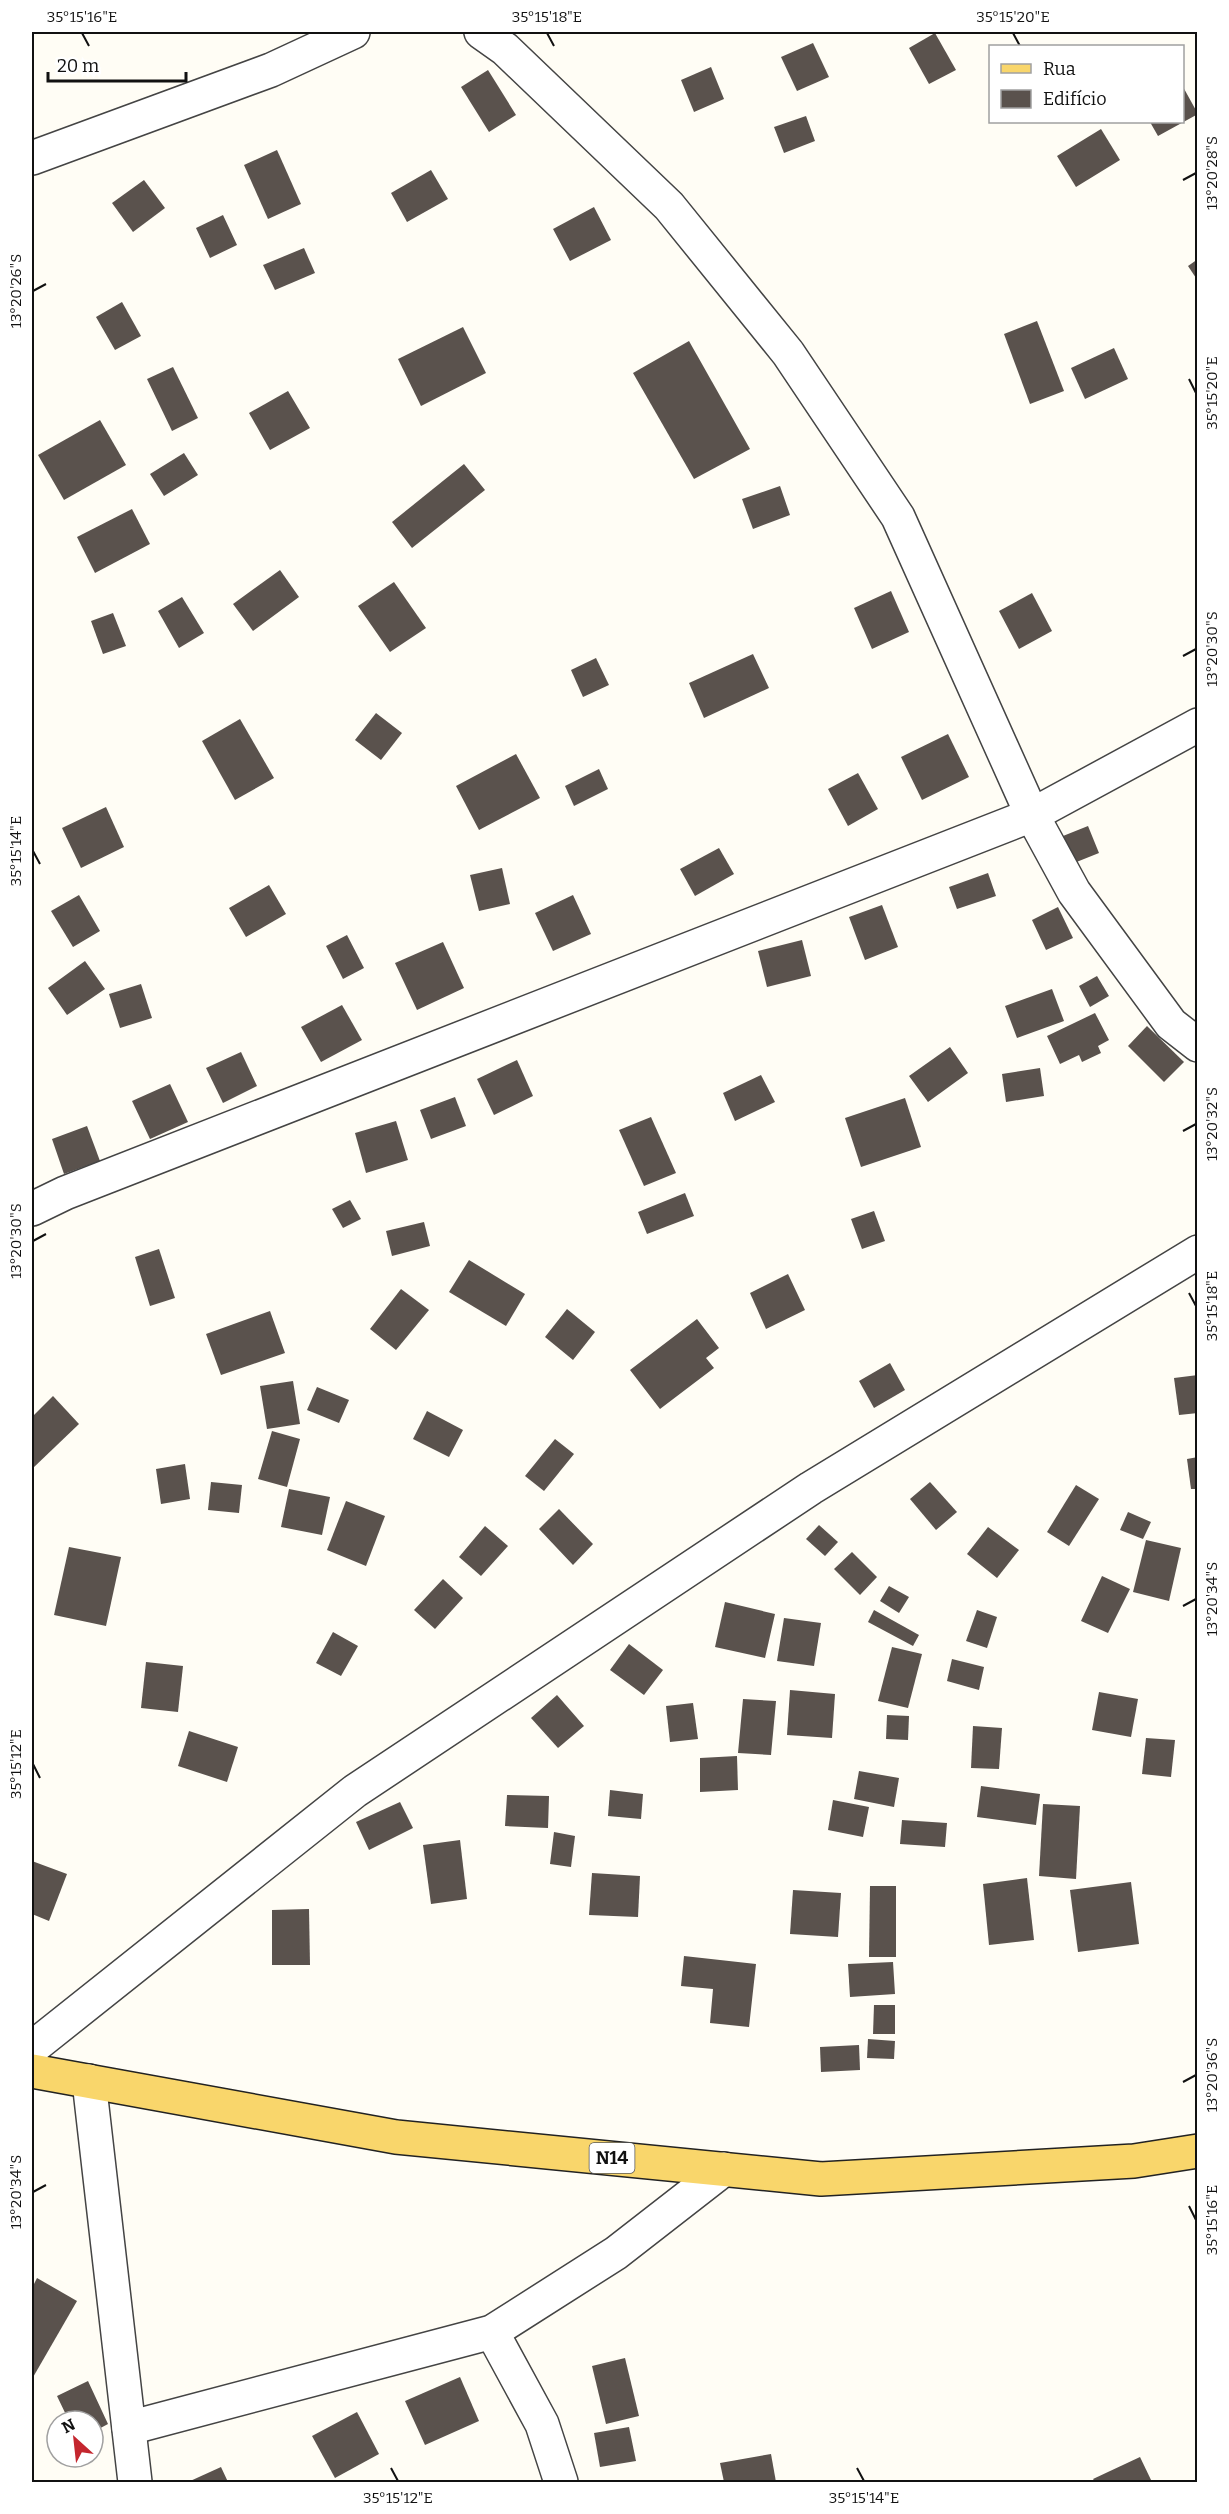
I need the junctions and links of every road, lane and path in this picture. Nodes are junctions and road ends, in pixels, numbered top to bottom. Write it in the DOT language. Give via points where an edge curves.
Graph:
graph roads {
  1 [pos="353,32"];
  2 [pos="481,32"];
  3 [pos="32,158"];
  4 [pos="1197,726"];
  5 [pos="1032,815"];
  6 [pos="1197,1045"];
  7 [pos="32,1209"];
  8 [pos="1197,1252"];
  9 [pos="32,2048"];
  10 [pos="32,2070"];
  11 [pos="88,2081"];
  12 [pos="1197,2151"];
  13 [pos="724,2169"];
  14 [pos="492,2332"];
  15 [pos="129,2428"];
  16 [pos="135,2482"];
  17 [pos="561,2482"];
  1 -- 3 [label="street" via="271,70"];
  2 -- 5 [label="street" via="505,49 669,206 788,353 898,517"];
  4 -- 5 [label="street"];
  5 -- 6 [label="street" via="1074,892 1171,1024"];
  5 -- 7 [label="street"];
  8 -- 9 [label="street" via="811,1488 355,1791"];
  10 -- 11 [label="main road, N14"];
  11 -- 13 [label="main road, N14" via="396,2137"];
  11 -- 15 [label="street"];
  12 -- 13 [label="main road, N14" via="1134,2161 821,2179"];
  13 -- 14 [label="street" via="616,2253"];
  14 -- 15 [label="street"];
  14 -- 17 [label="street" via="542,2424"];
  15 -- 16 [label="street"];
}
